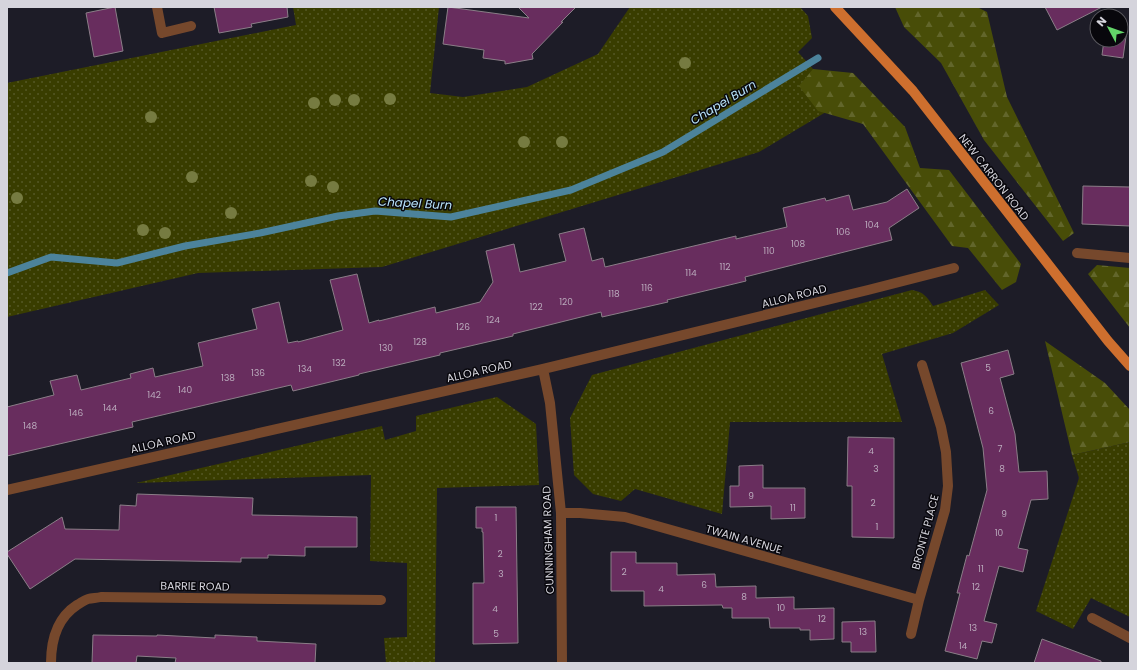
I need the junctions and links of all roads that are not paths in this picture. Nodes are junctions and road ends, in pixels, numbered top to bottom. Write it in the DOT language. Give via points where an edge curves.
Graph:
graph roads {
  1 [pos="157,7"];
  2 [pos="835,7"];
  3 [pos="191,26"];
  4 [pos="1078,253"];
  5 [pos="1130,258"];
  6 [pos="954,268"];
  7 [pos="922,365"];
  8 [pos="1130,366"];
  9 [pos="543,369"];
  10 [pos="7,490"];
  11 [pos="561,514"];
  12 [pos="381,600"];
  13 [pos="919,600"];
  14 [pos="1092,618"];
  15 [pos="911,634"];
  16 [pos="1130,638"];
  17 [pos="51,663"];
  18 [pos="562,663"];
  1 -- 3 [label="street" via="162,33"];
  2 -- 8 [label="main road, NEW CARRON ROAD" via="912,91 1088,317"];
  4 -- 5 [label="street"];
  6 -- 9 [label="street, ALLOA ROAD"];
  7 -- 13 [label="street, BRONTE PLACE" via="941,426 948,486 945,510"];
  9 -- 10 [label="street, ALLOA ROAD"];
  9 -- 11 [label="street, CUNNINGHAM ROAD" via="550,403"];
  11 -- 13 [label="street, TWAIN AVENUE" via="580,513 625,518"];
  11 -- 18 [label="street, CUNNINGHAM ROAD"];
  12 -- 17 [label="street, BARRIE ROAD" via="101,597 87,599 61,620 54,636"];
  13 -- 15 [label="street, BRONTE PLACE"];
  14 -- 16 [label="street"];
}
